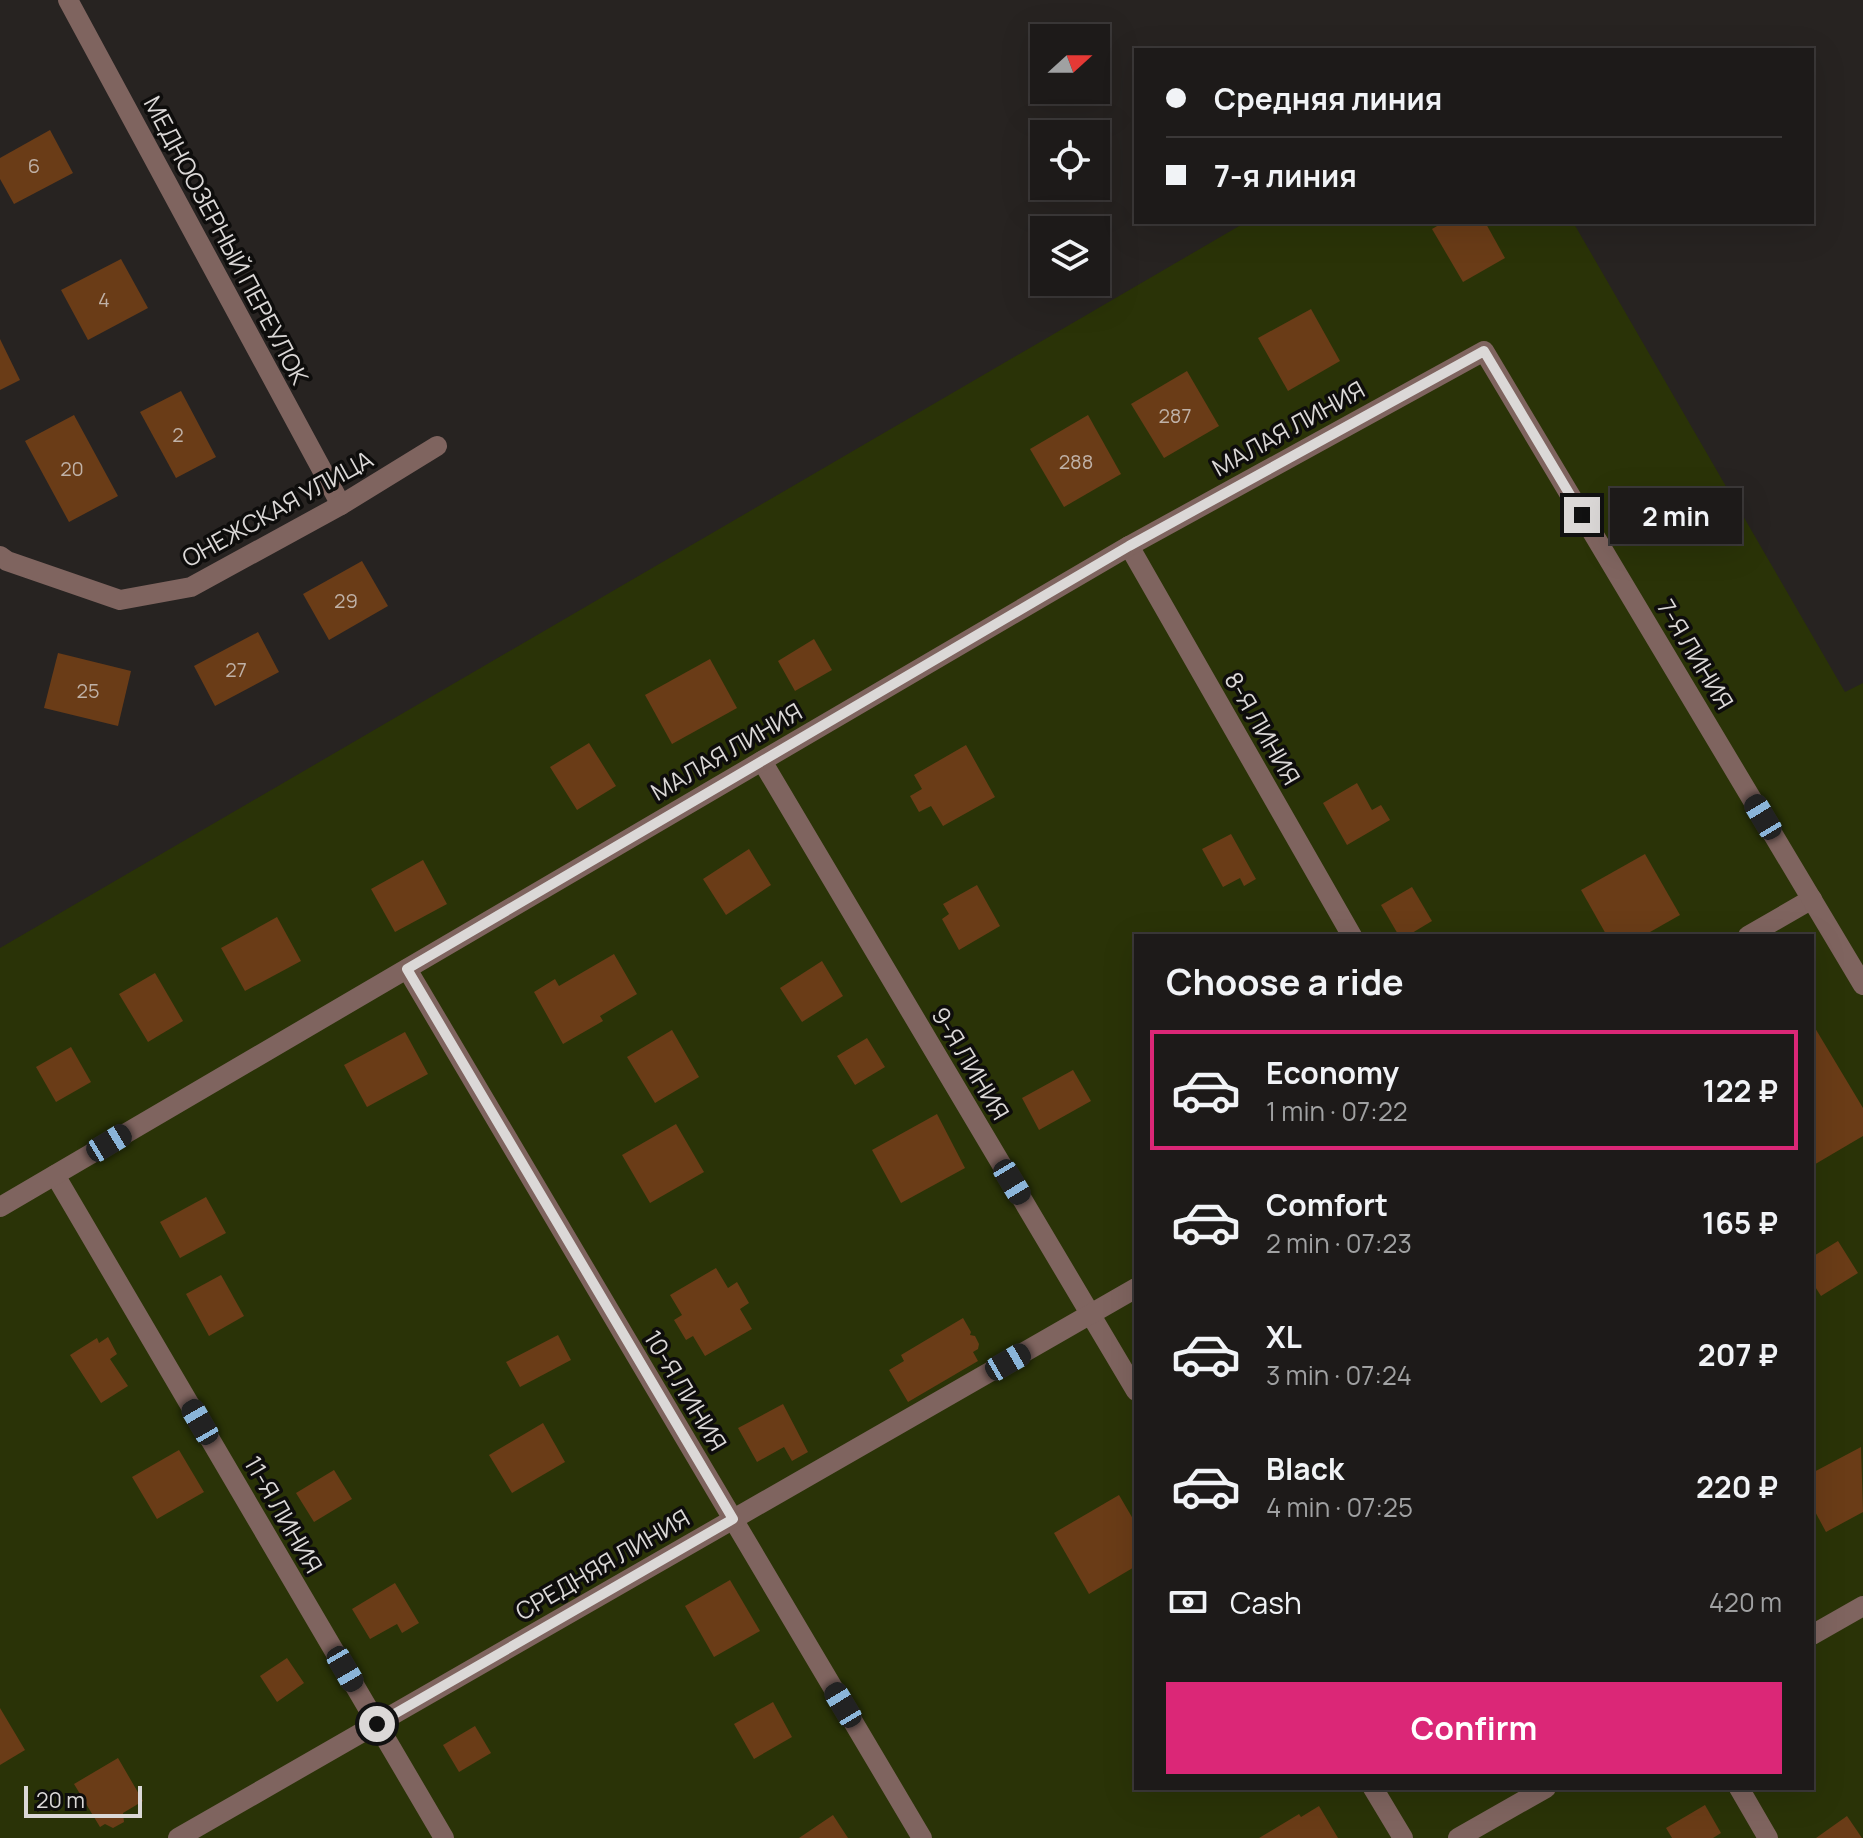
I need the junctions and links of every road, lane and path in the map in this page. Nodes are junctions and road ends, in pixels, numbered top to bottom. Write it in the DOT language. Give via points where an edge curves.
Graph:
graph roads {
  1 [pos="68,0"];
  2 [pos="1484,351"];
  3 [pos="437,446"];
  4 [pos="341,505"];
  5 [pos="1129,546"];
  6 [pos="0,556"];
  7 [pos="762,761"];
  8 [pos="1812,899"];
  9 [pos="1351,934"];
  10 [pos="1751,934"];
  11 [pos="407,969"];
  12 [pos="1863,985"];
  13 [pos="55,1175"];
  14 [pos="0,1207"];
  15 [pos="1134,1289"];
  16 [pos="1090,1314"];
  17 [pos="1134,1388"];
  18 [pos="733,1519"];
  19 [pos="1863,1606"];
  20 [pos="1814,1634"];
  21 [pos="377,1724"];
  22 [pos="1374,1790"];
  23 [pos="1542,1790"];
  24 [pos="1740,1790"];
  25 [pos="178,1838"];
  26 [pos="444,1838"];
  27 [pos="922,1838"];
  28 [pos="1403,1838"];
  29 [pos="1458,1838"];
  30 [pos="1768,1838"];
  1 -- 4 [label="street, МЕДНООЗЕРНЫЙ ПЕРЕУЛОК"];
  2 -- 5 [label="street, МАЛАЯ ЛИНИЯ"];
  2 -- 8 [label="street, 7-Я ЛИНИЯ"];
  3 -- 4 [label="street, ОНЕЖСКАЯ УЛИЦА"];
  4 -- 6 [label="street, ОНЕЖСКАЯ УЛИЦА" via="191,587 120,600"];
  5 -- 7 [label="street, МАЛАЯ ЛИНИЯ"];
  5 -- 9 [label="street, 8-Я ЛИНИЯ"];
  7 -- 11 [label="street, МАЛАЯ ЛИНИЯ"];
  7 -- 16 [label="street, 9-Я ЛИНИЯ"];
  8 -- 10 [label="street"];
  8 -- 12 [label="street, 7-Я ЛИНИЯ"];
  11 -- 13 [label="street, МАЛАЯ ЛИНИЯ"];
  11 -- 18 [label="street, 10-Я ЛИНИЯ"];
  13 -- 14 [label="street, МАЛАЯ ЛИНИЯ"];
  13 -- 21 [label="street, 11-Я ЛИНИЯ"];
  15 -- 16 [label="street, СРЕДНЯЯ ЛИНИЯ"];
  16 -- 17 [label="street, 9-Я ЛИНИЯ"];
  16 -- 18 [label="street, СРЕДНЯЯ ЛИНИЯ"];
  18 -- 21 [label="street, СРЕДНЯЯ ЛИНИЯ"];
  18 -- 27 [label="street, 10-Я ЛИНИЯ"];
  19 -- 20 [label="street"];
  21 -- 25 [label="street, СРЕДНЯЯ ЛИНИЯ"];
  21 -- 26 [label="street, 11-Я ЛИНИЯ"];
  22 -- 28 [label="street"];
  23 -- 29 [label="street"];
  24 -- 30 [label="street"];
}
